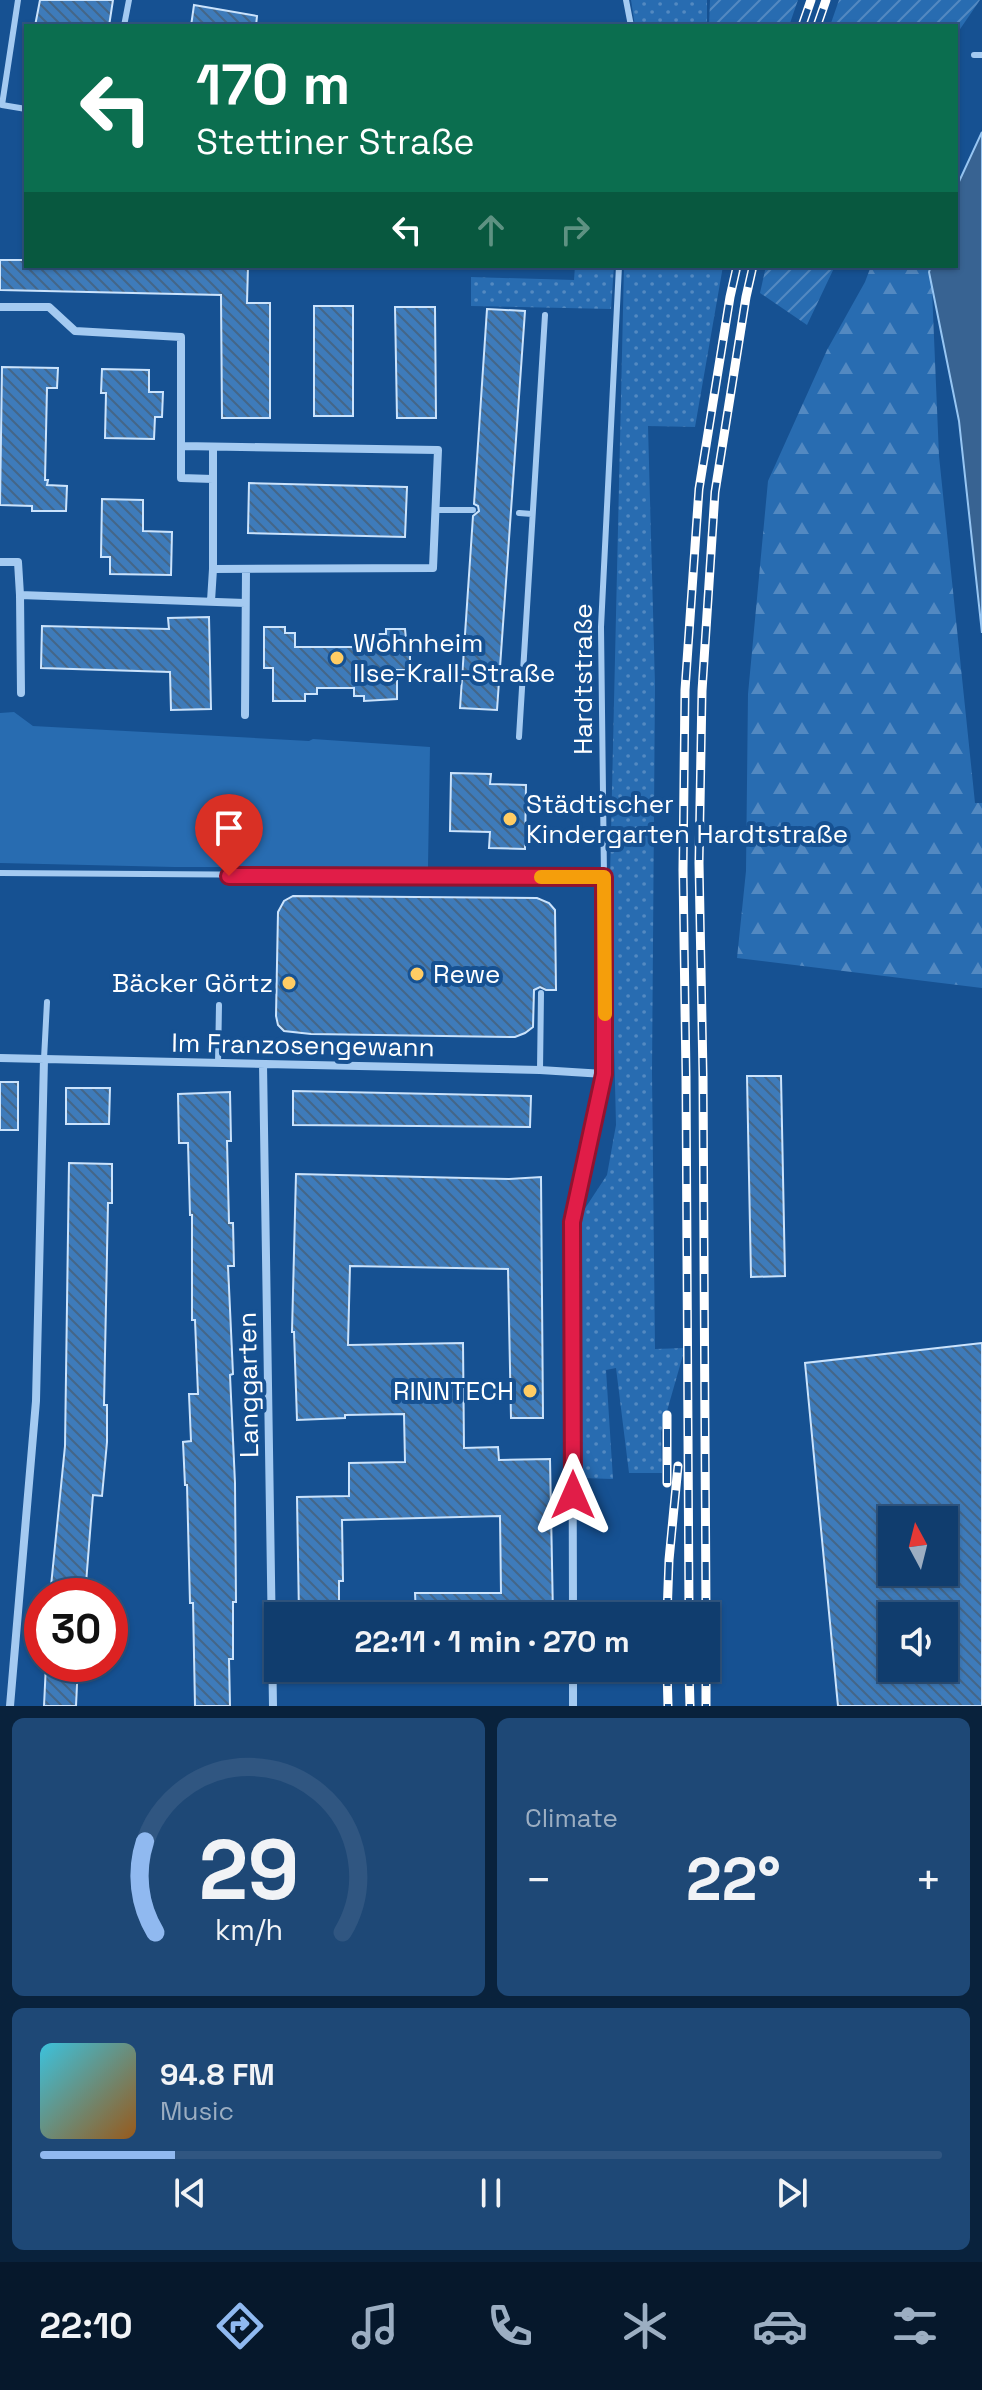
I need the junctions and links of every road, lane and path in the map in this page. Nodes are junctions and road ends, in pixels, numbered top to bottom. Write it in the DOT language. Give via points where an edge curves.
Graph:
graph roads {
  1 [pos="18,0"];
  2 [pos="129,0"];
  3 [pos="626,0"];
  4 [pos="124,24"];
  5 [pos="631,24"];
  6 [pos="974,55"];
  7 [pos="982,55"];
  8 [pos="24,109"];
  9 [pos="619,268"];
  10 [pos="0,307"];
  11 [pos="545,315"];
  12 [pos="182,446"];
  13 [pos="213,448"];
  14 [pos="213,479"];
  15 [pos="436,510"];
  16 [pos="473,510"];
  17 [pos="519,513"];
  18 [pos="532,514"];
  19 [pos="0,562"];
  20 [pos="213,569"];
  21 [pos="246,570"];
  22 [pos="20,595"];
  23 [pos="211,601"];
  24 [pos="245,603"];
  25 [pos="21,693"];
  26 [pos="245,715"];
  27 [pos="519,737"];
  28 [pos="0,873"];
  29 [pos="604,877"];
  30 [pos="541,993"];
  31 [pos="47,1002"];
  32 [pos="219,1005"];
  33 [pos="0,1058"];
  34 [pos="44,1059"];
  35 [pos="218,1063"];
  36 [pos="263,1064"];
  37 [pos="540,1070"];
  38 [pos="604,1074"];
  39 [pos="573,1602"];
  40 [pos="573,1682"];
  41 [pos="10,1706"];
  42 [pos="273,1706"];
  43 [pos="573,1706"];
  1 -- 8 [label="lane" via="2,105"];
  2 -- 4 [label="lane"];
  3 -- 5 [label="lane"];
  6 -- 7 [label="lane"];
  9 -- 29 [label="lane, Hardtstraße" via="601,627"];
  10 -- 12 [label="street" via="49,307 75,331 181,337"];
  11 -- 18 [label="lane"];
  12 -- 13 [label="street"];
  12 -- 14 [label="street" via="181,478"];
  13 -- 14 [label="street"];
  13 -- 15 [label="street" via="438,450"];
  14 -- 20 [label="street"];
  15 -- 16 [label="lane"];
  15 -- 21 [label="street" via="433,568"];
  17 -- 18 [label="lane"];
  18 -- 27 [label="lane"];
  19 -- 22 [label="street" via="18,562"];
  20 -- 21 [label="street"];
  20 -- 23 [label="street"];
  21 -- 24 [label="street"];
  22 -- 23 [label="street"];
  22 -- 25 [label="street"];
  23 -- 24 [label="street"];
  24 -- 26 [label="street"];
  28 -- 29 [label="lane"];
  29 -- 38 [label="street, Hardtstraße"];
  30 -- 37 [label="lane"];
  31 -- 34 [label="lane"];
  32 -- 35 [label="lane"];
  33 -- 34 [label="street, Im Franzosengewann"];
  34 -- 35 [label="street, Im Franzosengewann"];
  34 -- 41 [label="street" via="36,1401"];
  35 -- 36 [label="street, Im Franzosengewann"];
  36 -- 37 [label="street, Im Franzosengewann"];
  36 -- 42 [label="street, Langgarten"];
  37 -- 38 [label="street, Im Franzosengewann"];
  38 -- 39 [label="street, Hardtstraße" via="572,1222"];
  40 -- 43 [label="street"];
}
